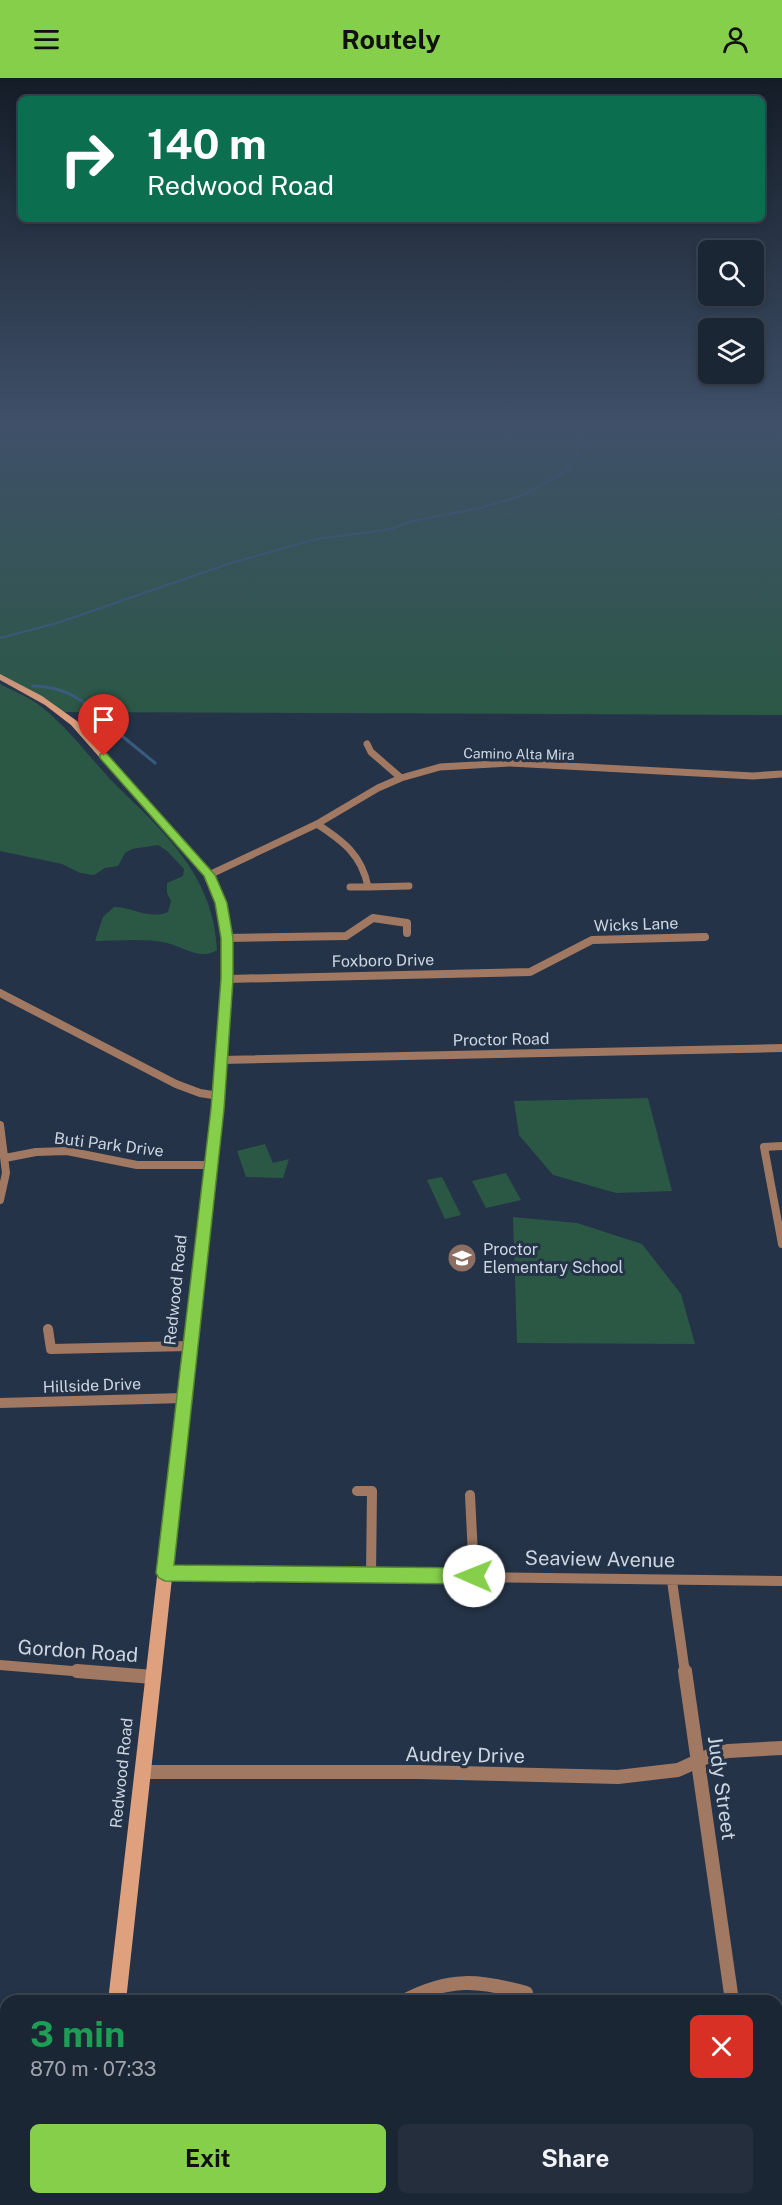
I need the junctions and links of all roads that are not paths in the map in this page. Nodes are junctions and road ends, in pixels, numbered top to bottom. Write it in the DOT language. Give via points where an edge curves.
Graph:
graph roads {
  1 [pos="0,677"];
  2 [pos="367,744"];
  3 [pos="782,774"];
  4 [pos="401,778"];
  5 [pos="317,824"];
  6 [pos="209,875"];
  7 [pos="409,886"];
  8 [pos="350,887"];
  9 [pos="368,887"];
  10 [pos="407,933"];
  11 [pos="705,937"];
  12 [pos="227,938"];
  13 [pos="539,967"];
  14 [pos="227,979"];
  15 [pos="0,993"];
  16 [pos="782,1048"];
  17 [pos="222,1060"];
  18 [pos="219,1096"];
  19 [pos="0,1125"];
  20 [pos="782,1146"];
  21 [pos="5,1158"];
  22 [pos="210,1165"];
  23 [pos="0,1200"];
  24 [pos="782,1245"];
  25 [pos="48,1329"];
  26 [pos="190,1346"];
  27 [pos="184,1398"];
  28 [pos="0,1402"];
  29 [pos="357,1491"];
  30 [pos="470,1495"];
  31 [pos="165,1573"];
  32 [pos="371,1575"];
  33 [pos="474,1576"];
  34 [pos="672,1581"];
  35 [pos="782,1581"];
  36 [pos="0,1665"];
  37 [pos="153,1677"];
  38 [pos="782,1748"];
  39 [pos="697,1762"];
  40 [pos="142,1772"];
  41 [pos="526,1993"];
  42 [pos="118,1995"];
  43 [pos="414,1995"];
  44 [pos="731,1995"];
  1 -- 6 [label="main road, Redwood Road" via="74,723"];
  2 -- 4 [label="street"];
  3 -- 4 [label="street, Camino Alta Mira" via="753,776 485,763 440,767"];
  4 -- 5 [label="street, Camino Alta Mira" via="370,791"];
  5 -- 6 [label="street, Camino Alta Mira"];
  5 -- 9 [label="street" via="358,855"];
  6 -- 12 [label="main road, Redwood Road" via="221,903"];
  7 -- 9 [label="street"];
  8 -- 9 [label="street"];
  10 -- 12 [label="street" via="407,923 374,919 346,936"];
  11 -- 13 [label="street, Wicks Lane" via="592,940"];
  12 -- 14 [label="main road, Redwood Road"];
  13 -- 14 [label="street, Foxboro Drive" via="530,972"];
  14 -- 17 [label="main road, Redwood Road"];
  15 -- 18 [label="street" via="168,1081"];
  16 -- 17 [label="street, Proctor Road"];
  17 -- 18 [label="main road, Redwood Road"];
  18 -- 22 [label="main road, Redwood Road"];
  19 -- 21 [label="street"];
  20 -- 24 [label="street" via="764,1147"];
  21 -- 22 [label="street, Buti Park Drive" via="67,1151 137,1165"];
  21 -- 23 [label="street"];
  22 -- 26 [label="main road, Redwood Road"];
  25 -- 26 [label="street" via="51,1349"];
  26 -- 27 [label="main road, Redwood Road"];
  27 -- 28 [label="street, Hillside Drive"];
  27 -- 31 [label="main road, Redwood Road"];
  29 -- 32 [label="street" via="372,1491"];
  30 -- 33 [label="street"];
  31 -- 32 [label="street, Seaview Avenue"];
  31 -- 37 [label="main road, Redwood Road"];
  32 -- 33 [label="street, Seaview Avenue"];
  33 -- 34 [label="street, Seaview Avenue"];
  34 -- 35 [label="street, Seaview Avenue"];
  34 -- 39 [label="street, Judy Street"];
  36 -- 37 [label="street, Gordon Road"];
  37 -- 40 [label="main road, Redwood Road"];
  38 -- 39 [label="street, Audrey Drive" via="728,1751"];
  39 -- 40 [label="street, Audrey Drive" via="678,1770 618,1777"];
  39 -- 44 [label="street, Judy Street"];
  40 -- 42 [label="main road, Redwood Road"];
  41 -- 43 [label="street" via="467,1981 445,1982"];
}
